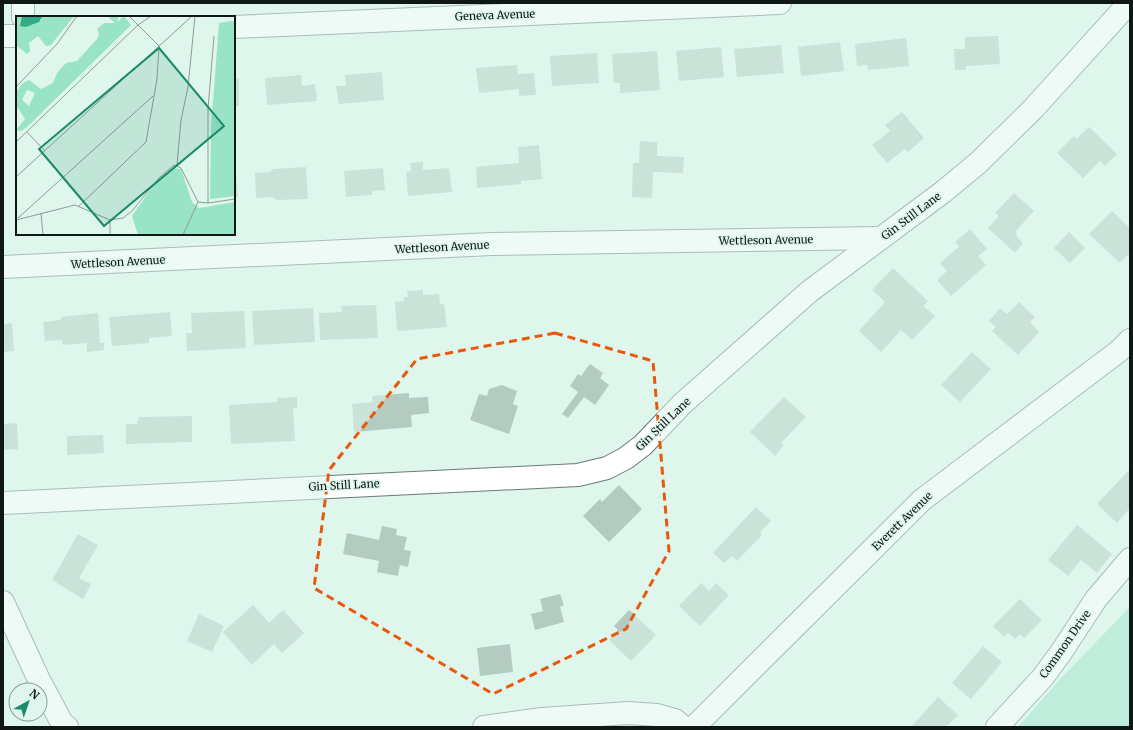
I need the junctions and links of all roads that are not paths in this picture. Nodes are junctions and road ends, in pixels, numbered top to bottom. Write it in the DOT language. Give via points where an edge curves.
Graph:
graph roads {
  1 [pos="22,3"];
  2 [pos="780,3"];
  3 [pos="1130,3"];
  4 [pos="23,16"];
  5 [pos="235,26"];
  6 [pos="3,36"];
  7 [pos="16,36"];
  8 [pos="881,238"];
  9 [pos="3,267"];
  10 [pos="1130,340"];
  11 [pos="3,503"];
  12 [pos="1130,559"];
  13 [pos="3,602"];
  14 [pos="62,726"];
  15 [pos="484,727"];
  16 [pos="683,727"];
  17 [pos="694,727"];
  18 [pos="997,727"];
  1 -- 4 [label="street"];
  2 -- 5 [label="street, Geneva Avenue"];
  3 -- 8 [label="street, Gin Still Lane" via="1033,109 978,163"];
  6 -- 7 [label="street"];
  8 -- 9 [label="street, Wettleson Avenue" via="492,244"];
  8 -- 11 [label="street, Gin Still Lane" via="810,291 682,404 643,445 607,468 578,475"];
  10 -- 17 [label="street, Everett Avenue" via="1119,351 922,500"];
  12 -- 18 [label="street, Common Drive" via="1096,599 1043,677"];
  13 -- 14 [label="street"];
  15 -- 16 [label="street" via="542,719 628,713 657,715 675,720"];
}
